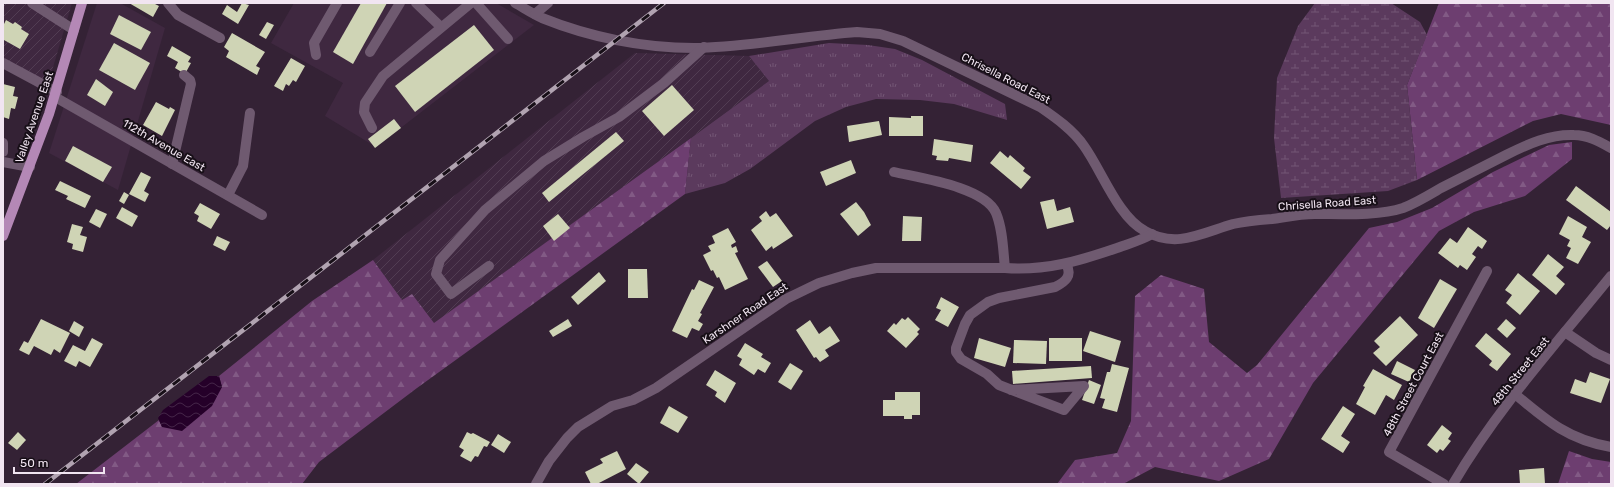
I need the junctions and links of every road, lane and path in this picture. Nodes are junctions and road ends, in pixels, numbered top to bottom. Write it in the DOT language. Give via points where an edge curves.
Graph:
graph roads {
  1 [pos="32,3"];
  2 [pos="82,3"];
  3 [pos="168,3"];
  4 [pos="337,3"];
  5 [pos="400,3"];
  6 [pos="416,3"];
  7 [pos="471,3"];
  8 [pos="476,3"];
  9 [pos="515,3"];
  10 [pos="548,3"];
  11 [pos="535,14"];
  12 [pos="441,27"];
  13 [pos="74,30"];
  14 [pos="220,38"];
  15 [pos="508,39"];
  16 [pos="704,47"];
  17 [pos="370,52"];
  18 [pos="316,55"];
  19 [pos="3,63"];
  20 [pos="184,75"];
  21 [pos="56,94"];
  22 [pos="250,113"];
  23 [pos="372,128"];
  24 [pos="3,142"];
  25 [pos="1611,148"];
  26 [pos="3,152"];
  27 [pos="3,162"];
  28 [pos="172,164"];
  29 [pos="30,168"];
  30 [pos="894,172"];
  31 [pos="228,195"];
  32 [pos="262,214"];
  33 [pos="5,223"];
  34 [pos="1152,234"];
  35 [pos="3,236"];
  36 [pos="1066,264"];
  37 [pos="488,266"];
  38 [pos="1005,268"];
  39 [pos="1487,271"];
  40 [pos="1611,276"];
  41 [pos="1566,332"];
  42 [pos="1611,360"];
  43 [pos="1011,390"];
  44 [pos="1516,394"];
  45 [pos="1611,447"];
  46 [pos="536,484"];
  47 [pos="1444,484"];
  48 [pos="1453,484"];
  1 -- 13 [label="street"];
  2 -- 13 [label="main road, Valley Avenue East"];
  3 -- 14 [label="street" via="178,15"];
  4 -- 18 [label="street" via="314,43"];
  5 -- 17 [label="street"];
  6 -- 12 [label="street"];
  7 -- 12 [label="street"];
  8 -- 15 [label="street"];
  9 -- 11 [label="street, Chrisella Road East"];
  10 -- 11 [label="street"];
  11 -- 16 [label="street, Chrisella Road East" via="588,33 627,42 675,48"];
  12 -- 23 [label="street" via="382,76 366,103 364,112"];
  13 -- 21 [label="main road, Valley Avenue East"];
  16 -- 34 [label="street, Chrisella Road East" via="857,32 880,34 903,41 1040,107 1060,121 1083,145 1123,211 1137,226"];
  16 -- 37 [label="street" via="619,117 544,161 485,210 440,260 436,274 451,294"];
  19 -- 21 [label="street, 112th Avenue East"];
  20 -- 28 [label="street" via="191,84"];
  21 -- 28 [label="street, 112th Avenue East"];
  21 -- 29 [label="main road, Valley Avenue East"];
  22 -- 31 [label="street" via="243,166"];
  24 -- 26 [label="street"];
  25 -- 34 [label="street, Chrisella Road East" via="1589,137 1556,135 1520,148 1401,208 1350,214 1294,215 1249,221 1183,240 1169,240"];
  27 -- 29 [label="street"];
  28 -- 31 [label="street, 112th Avenue East"];
  29 -- 33 [label="main road, Valley Avenue East"];
  30 -- 38 [label="street" via="962,188 988,201 999,222"];
  31 -- 32 [label="street, 112th Avenue East"];
  33 -- 35 [label="main road, Valley Avenue East"];
  34 -- 36 [label="street, Karshner Road East" via="1137,242"];
  36 -- 38 [label="street, Karshner Road East" via="1048,268"];
  36 -- 43 [label="street" via="1068,278 1055,287 988,302 970,315 957,342 956,352 961,359 987,374 999,385"];
  38 -- 46 [label="street, Karshner Road East" via="876,268 852,273 804,290 786,299 656,388 633,400 612,406 578,427 549,461"];
  39 -- 47 [label="street, 48th Street Court East" via="1389,452"];
  40 -- 41 [label="street, 48th Street East"];
  41 -- 42 [label="street"];
  41 -- 44 [label="street, 48th Street East"];
  43 -- 43 [label="street" via="1064,410 1084,386 1048,388"];
  44 -- 45 [label="street" via="1565,433"];
  44 -- 48 [label="street, 48th Street East" via="1488,430"];
}
